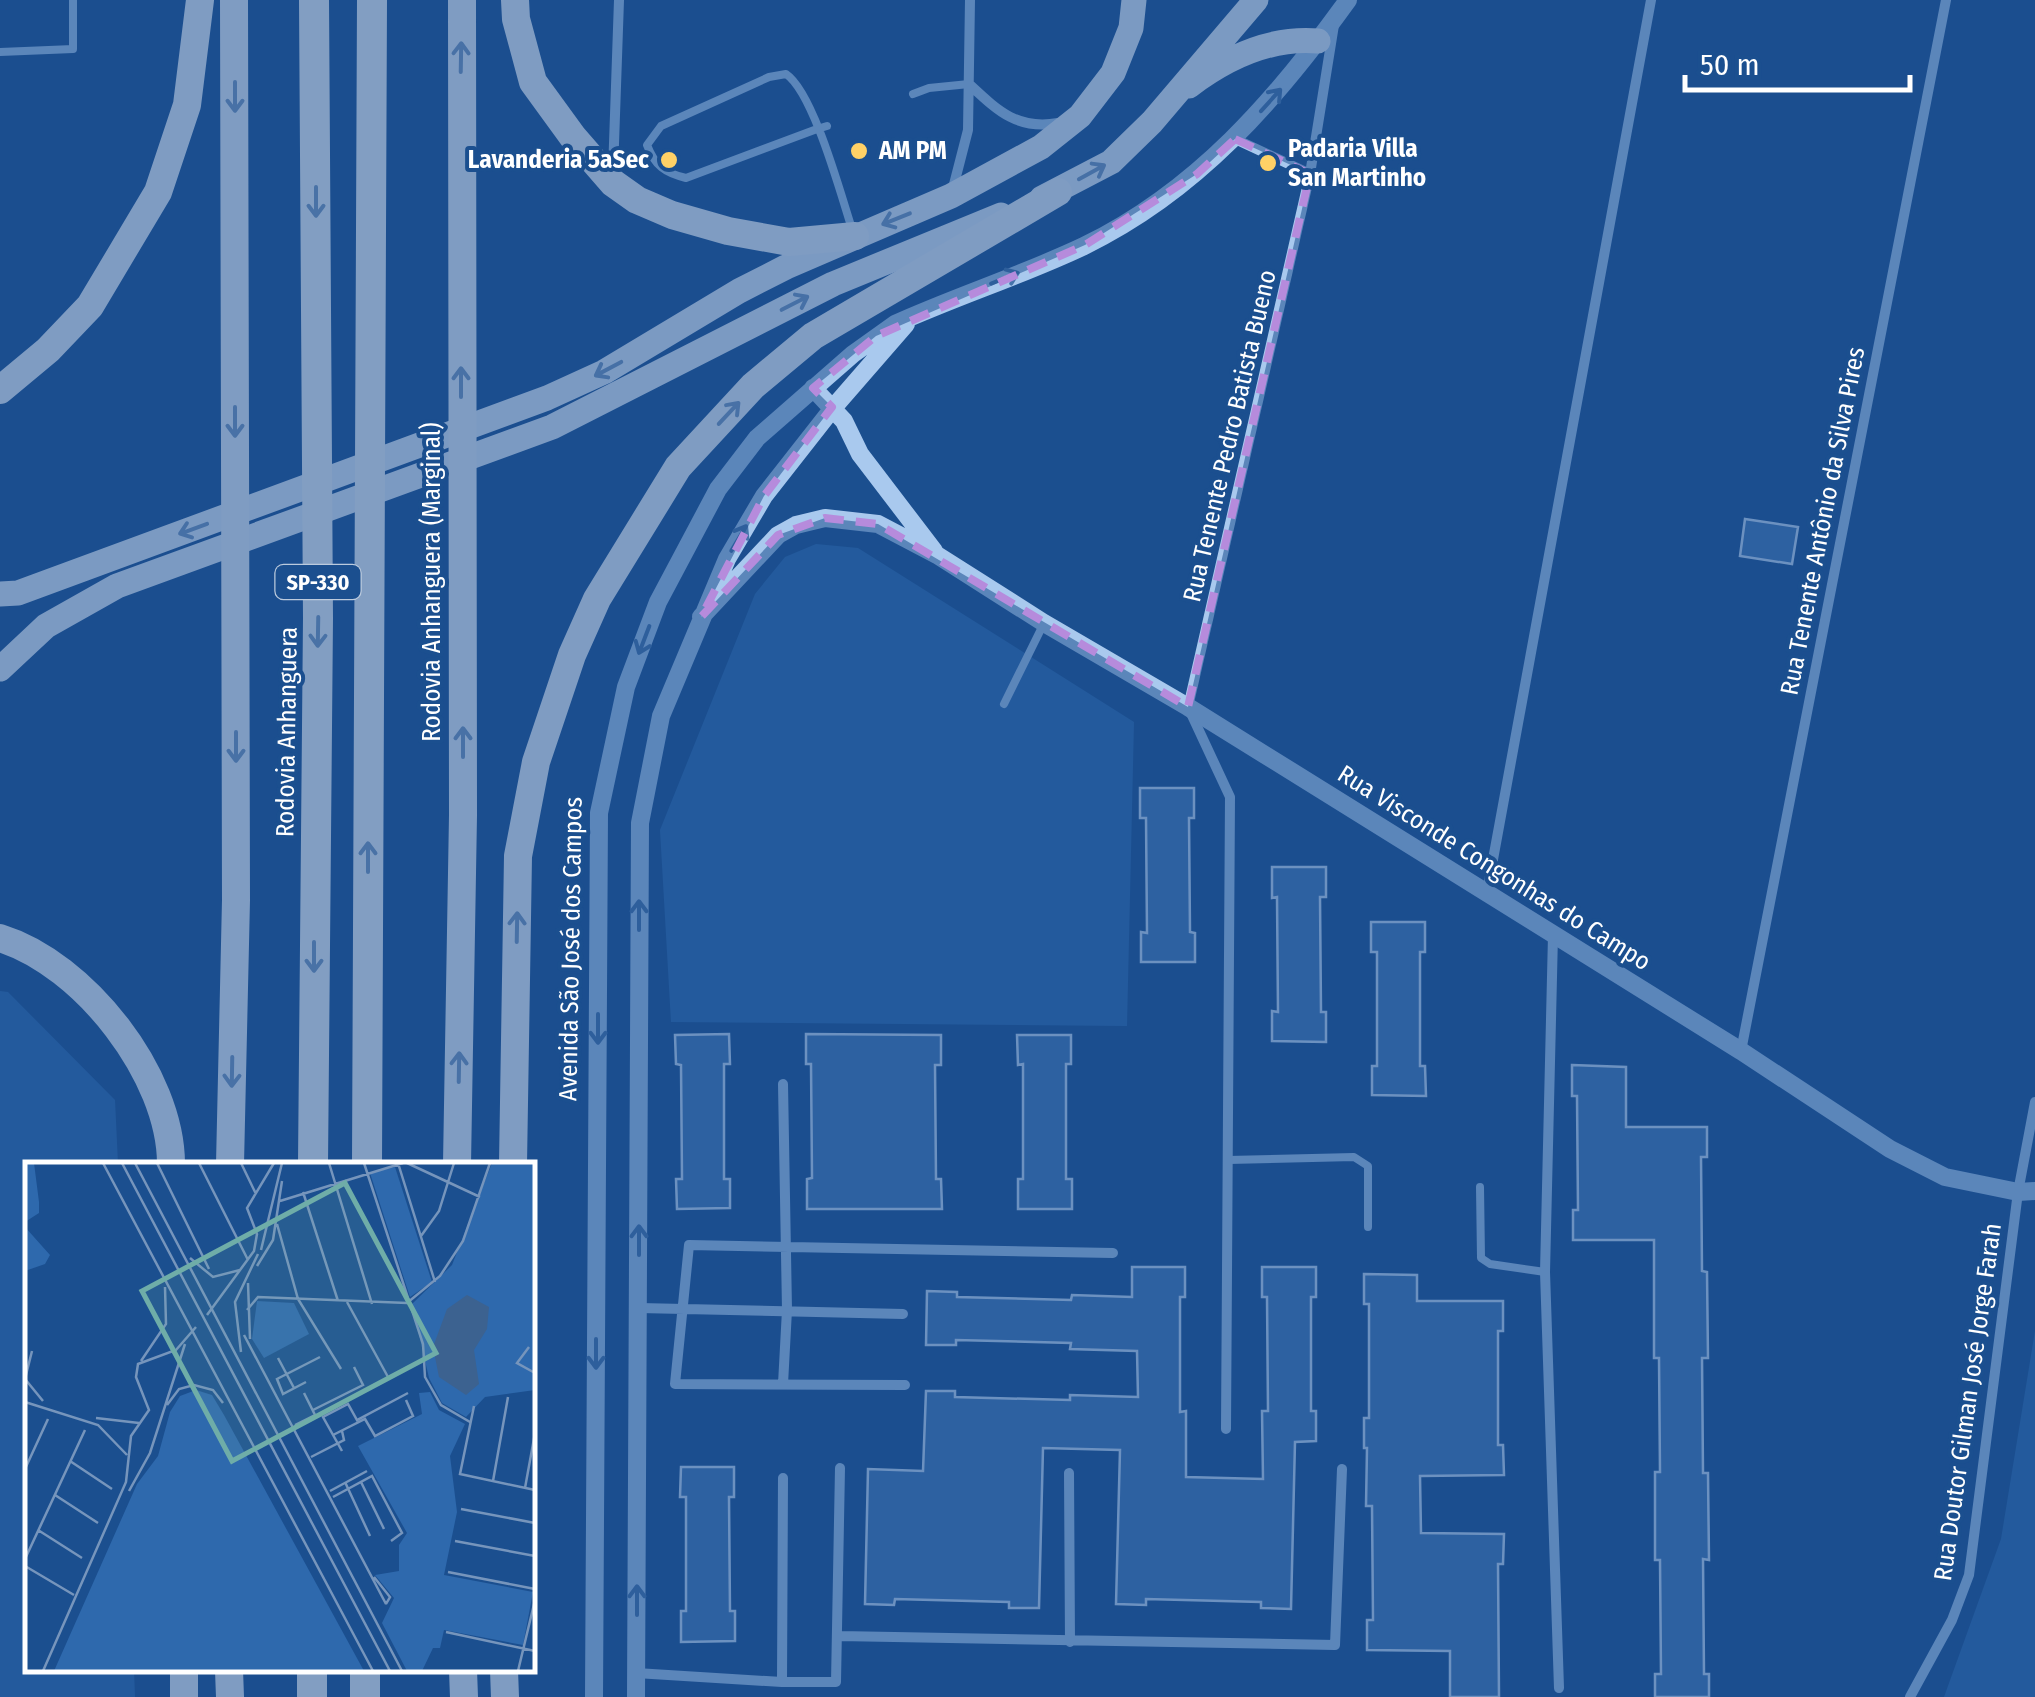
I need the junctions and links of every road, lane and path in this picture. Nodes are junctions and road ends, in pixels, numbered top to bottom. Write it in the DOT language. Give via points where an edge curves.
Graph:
graph roads {
  1 [pos="74,0"];
  2 [pos="200,0"];
  3 [pos="234,0"];
  4 [pos="314,0"];
  5 [pos="372,0"];
  6 [pos="462,0"];
  7 [pos="515,0"];
  8 [pos="619,0"];
  9 [pos="970,0"];
  10 [pos="1134,0"];
  11 [pos="1256,0"];
  12 [pos="1348,0"];
  13 [pos="1652,0"];
  14 [pos="1946,0"];
  15 [pos="1336,18"];
  16 [pos="1318,42"];
  17 [pos="0,52"];
  18 [pos="969,84"];
  19 [pos="913,94"];
  20 [pos="1169,101"];
  21 [pos="1080,116"];
  22 [pos="822,127"];
  23 [pos="1235,139"];
  24 [pos="1310,174"];
  25 [pos="613,183"];
  26 [pos="1058,192"];
  27 [pos="951,196"];
  28 [pos="855,236"];
  29 [pos="914,315"];
  30 [pos="813,388"];
  31 [pos="0,390"];
  32 [pos="833,408"];
  33 [pos="937,555"];
  34 [pos="0,594"];
  35 [pos="701,618"];
  36 [pos="1044,624"];
  37 [pos="0,669"];
  38 [pos="1004,704"];
  39 [pos="1188,707"];
  40 [pos="1487,892"];
  41 [pos="1553,935"];
  42 [pos="0,938"];
  43 [pos="1741,1051"];
  44 [pos="783,1084"];
  45 [pos="2035,1102"];
  46 [pos="1228,1160"];
  47 [pos="171,1162"];
  48 [pos="230,1162"];
  49 [pos="313,1162"];
  50 [pos="367,1162"];
  51 [pos="458,1162"];
  52 [pos="513,1162"];
  53 [pos="1480,1187"];
  54 [pos="2026,1192"];
  55 [pos="1368,1227"];
  56 [pos="784,1246"];
  57 [pos="1113,1253"];
  58 [pos="1545,1272"];
  59 [pos="680,1307"];
  60 [pos="639,1308"];
  61 [pos="787,1310"];
  62 [pos="903,1314"];
  63 [pos="783,1384"];
  64 [pos="904,1385"];
  65 [pos="1226,1429"];
  66 [pos="840,1468"];
  67 [pos="1342,1470"];
  68 [pos="1069,1473"];
  69 [pos="783,1478"];
  70 [pos="840,1636"];
  71 [pos="1070,1642"];
  72 [pos="229,1672"];
  73 [pos="366,1672"];
  74 [pos="463,1672"];
  75 [pos="636,1673"];
  76 [pos="782,1682"];
  77 [pos="1559,1688"];
  78 [pos="230,1697"];
  79 [pos="365,1697"];
  80 [pos="464,1697"];
  81 [pos="594,1697"];
  82 [pos="636,1697"];
  83 [pos="1910,1697"];
  1 -- 17 [label="lane" via="74,49"];
  2 -- 31 [label="highway" via="187,105 158,192 90,306"];
  3 -- 48 [label="highway, one-way" via="236,900"];
  4 -- 49 [label="highway, Rodovia Anhanguera / SP-330, one-way"];
  50 -- 5 [label="highway, SP-330, one-way"];
  51 -- 6 [label="highway, Rodovia Anhanguera (Marginal), one-way"];
  7 -- 25 [label="highway" via="533,82"];
  8 -- 25 [label="street"];
  9 -- 18 [label="street"];
  10 -- 21 [label="main road" via="1113,73"];
  11 -- 20 [label="main road"];
  12 -- 15 [label="street, Avenida São José dos Campos"];
  13 -- 40 [label="street"];
  14 -- 43 [label="street, Rua Tenente Antônio da Silva Pires"];
  15 -- 16 [label="street, Avenida São José dos Campos"];
  15 -- 24 [label="street, Rua Tenente Pedro Batista Bueno"];
  16 -- 20 [label="main road" via="1253,49"];
  23 -- 16 [label="street, Avenida São José dos Campos, one-way"];
  18 -- 19 [label="lane"];
  18 -- 21 [label="street" via="1011,121 1054,124"];
  18 -- 27 [label="street" via="968,130"];
  26 -- 20 [label="main road, one-way" via="1111,162"];
  21 -- 27 [label="main road" via="1041,147"];
  22 -- 22 [label="lane" via="686,178 668,174 647,146 660,126 786,74"];
  22 -- 28 [label="lane"];
  23 -- 24 [label="street"];
  29 -- 23 [label="street, Avenida São José dos Campos, one-way" via="1085,246 1197,174"];
  24 -- 39 [label="street, Rua Tenente Pedro Batista Bueno"];
  25 -- 28 [label="highway" via="672,215 728,232 789,242"];
  37 -- 26 [label="main road, one-way" via="46,626 116,586 552,426 833,284"];
  52 -- 26 [label="highway, one-way" via="518,856 536,762 597,598 678,467 753,386 814,336"];
  27 -- 28 [label="main road, one-way"];
  28 -- 34 [label="main road, one-way" via="739,291 604,372 547,398 18,593"];
  29 -- 30 [label="street, Avenida São José dos Campos" via="876,336"];
  29 -- 32 [label="street, Avenida São José dos Campos"];
  30 -- 32 [label="street, Rua Visconde Congonhas do Campo"];
  30 -- 81 [label="street, Avenida São José dos Campos, one-way" via="756,438 718,489 658,602 626,687 599,813"];
  32 -- 33 [label="street, Rua Visconde Congonhas do Campo"];
  35 -- 32 [label="street, Avenida São José dos Campos, one-way" via="764,496"];
  33 -- 35 [label="street, Rua Visconde Congonhas do Campo" via="878,524 825,518 796,525 754,557"];
  33 -- 36 [label="street, Rua Visconde Congonhas do Campo"];
  60 -- 35 [label="street, Avenida São José dos Campos, one-way" via="640,823 662,716"];
  36 -- 38 [label="lane"];
  36 -- 39 [label="street, Rua Visconde Congonhas do Campo"];
  39 -- 40 [label="street, Rua Visconde Congonhas do Campo"];
  39 -- 46 [label="street" via="1230,797"];
  40 -- 41 [label="street, Rua Visconde Congonhas do Campo"];
  41 -- 43 [label="street, Rua Visconde Congonhas do Campo"];
  41 -- 58 [label="street"];
  42 -- 47 [label="highway" via="64,973 106,1015 140,1060 160,1108"];
  43 -- 54 [label="street, Rua Visconde Congonhas do Campo" via="1890,1149 1945,1177"];
  44 -- 56 [label="street"];
  45 -- 54 [label="street, Rua Doutor Gilman José Jorge Farah"];
  46 -- 55 [label="lane" via="1364,1160"];
  46 -- 65 [label="street"];
  53 -- 58 [label="lane" via="1481,1258"];
  54 -- 83 [label="street, Rua Doutor Gilman José Jorge Farah" via="1969,1575"];
  56 -- 57 [label="street"];
  56 -- 59 [label="street" via="688,1245"];
  56 -- 61 [label="street"];
  58 -- 77 [label="street"];
  59 -- 60 [label="street"];
  59 -- 61 [label="street"];
  59 -- 63 [label="street" via="675,1384"];
  75 -- 60 [label="street, Avenida São José dos Campos, one-way"];
  61 -- 62 [label="street"];
  61 -- 63 [label="street"];
  63 -- 64 [label="street"];
  66 -- 70 [label="street"];
  67 -- 71 [label="street" via="1335,1645"];
  68 -- 71 [label="street"];
  69 -- 76 [label="street"];
  70 -- 71 [label="street"];
  70 -- 76 [label="street" via="836,1682"];
  72 -- 78 [label="highway"];
  73 -- 79 [label="highway"];
  74 -- 80 [label="highway"];
  75 -- 76 [label="street"];
  75 -- 82 [label="street, Avenida São José dos Campos"];
}
